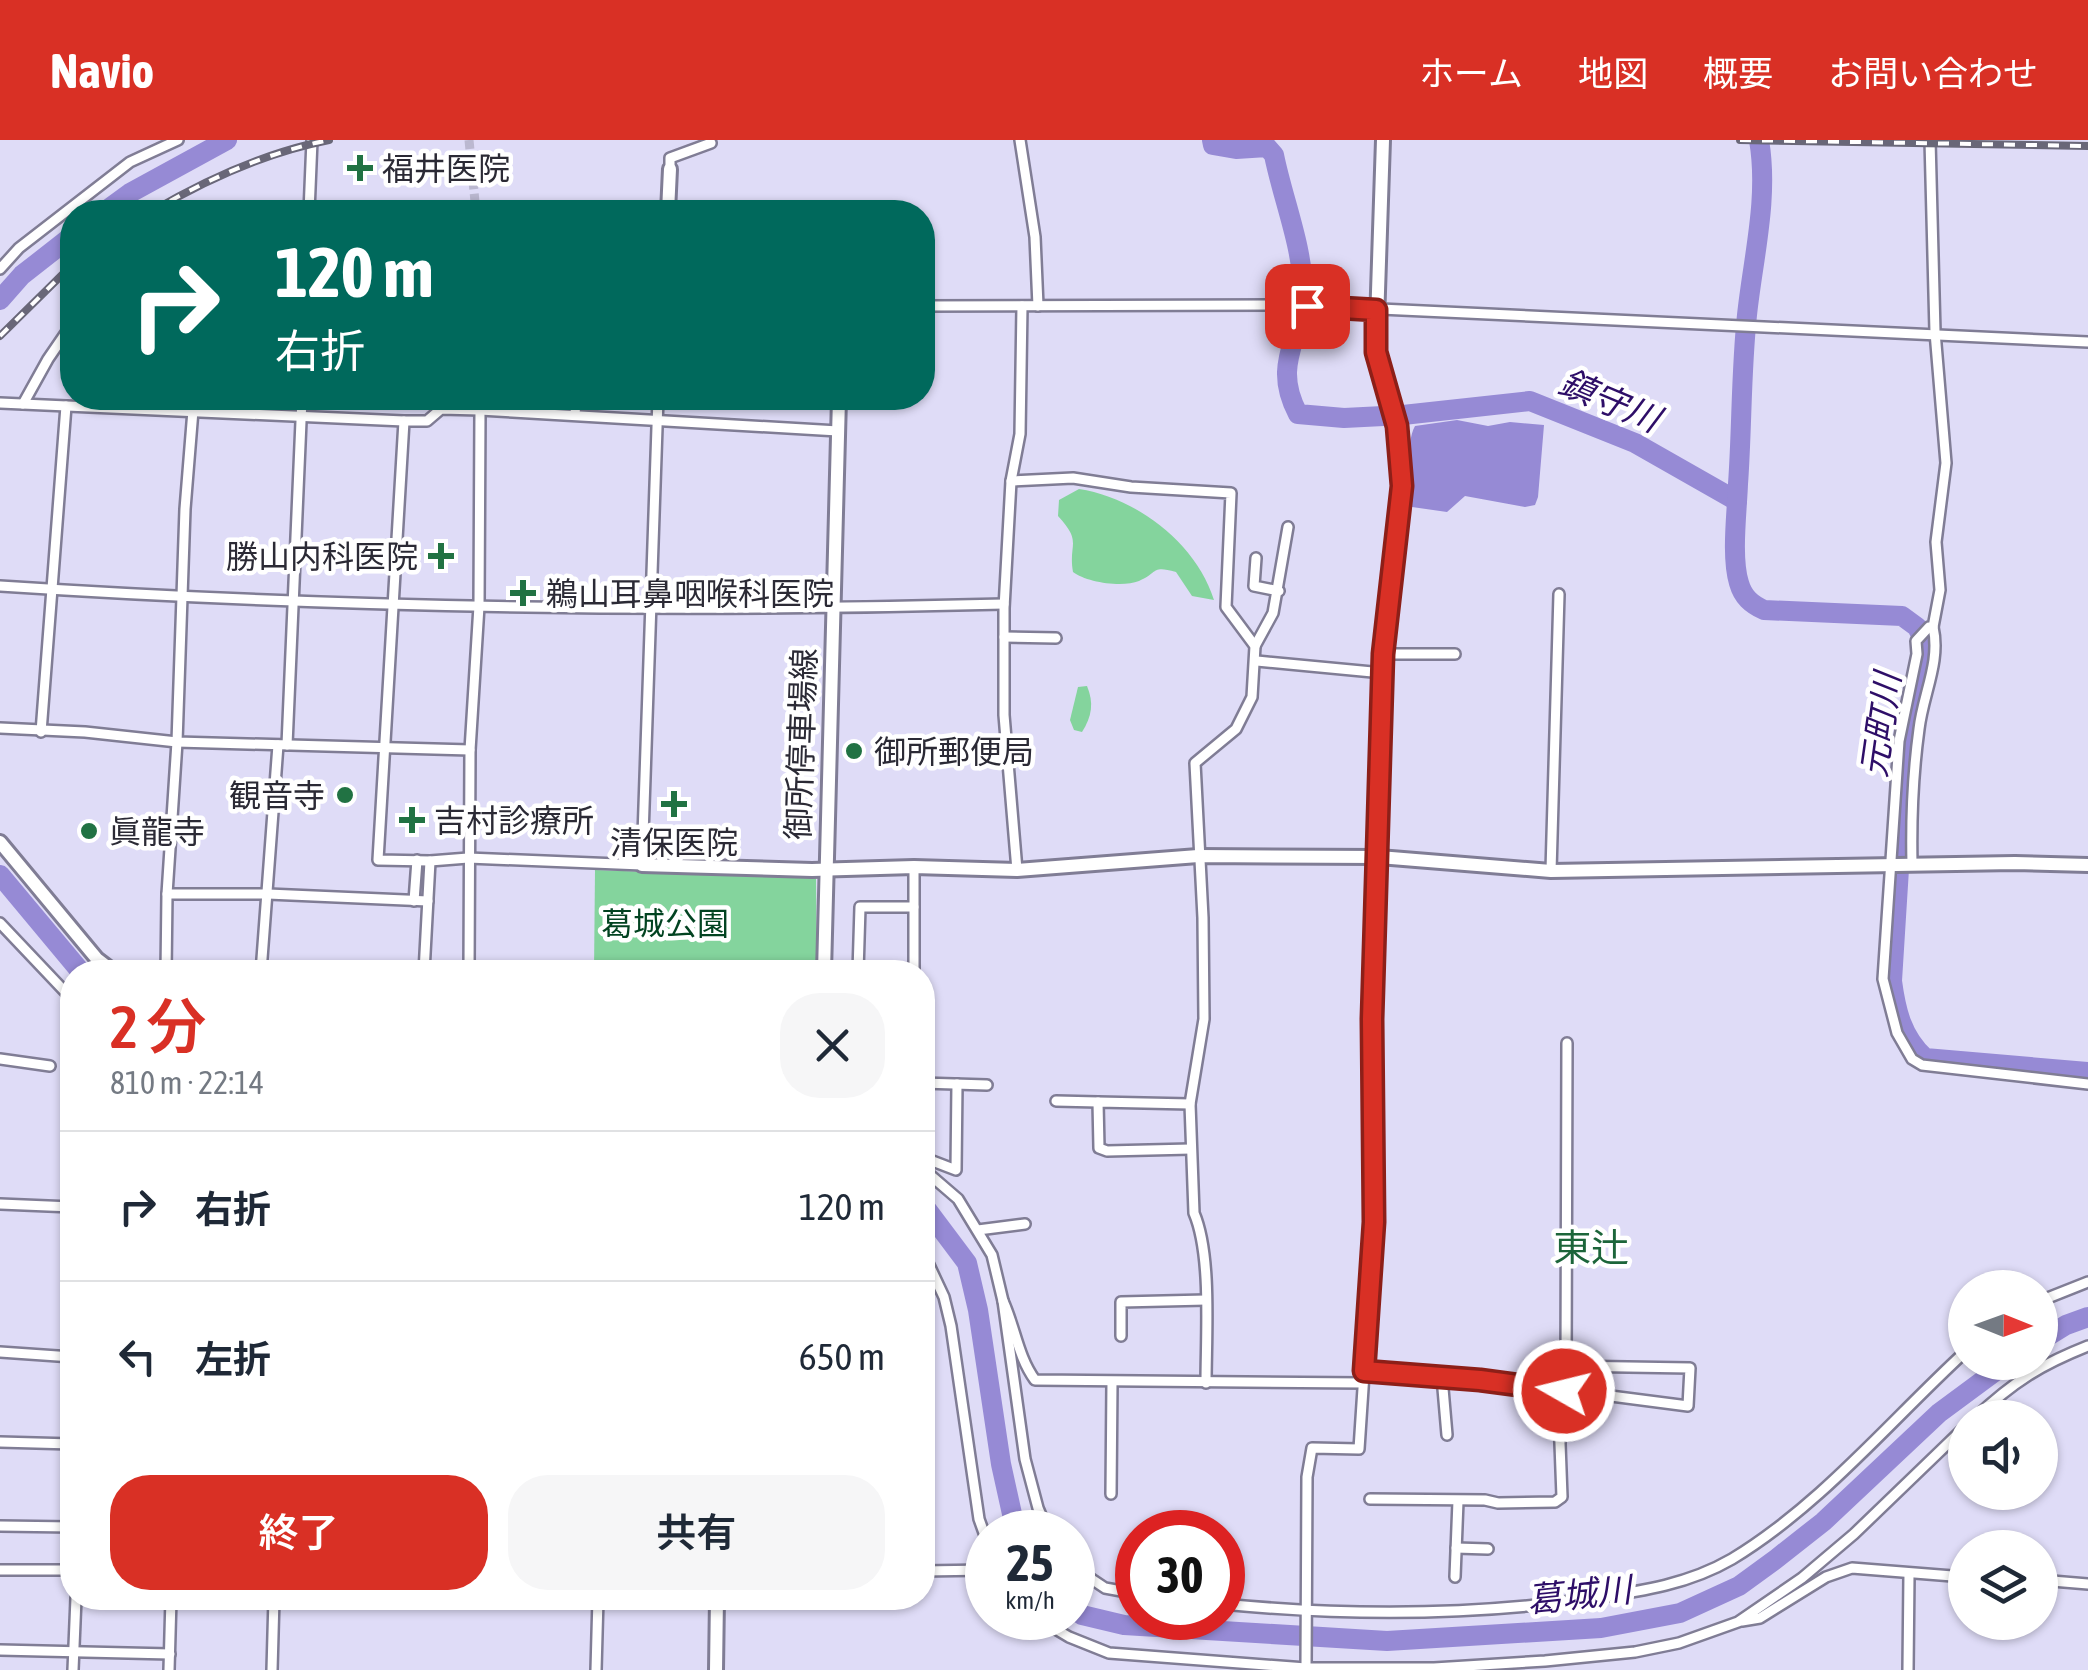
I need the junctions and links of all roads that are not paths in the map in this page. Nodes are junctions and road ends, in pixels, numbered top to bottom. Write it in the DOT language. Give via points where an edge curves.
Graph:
graph roads {
  1 [pos="178,140"];
  2 [pos="312,140"];
  3 [pos="1020,140"];
  4 [pos="1383,140"];
  5 [pos="1930,140"];
  6 [pos="711,143"];
  7 [pos="670,170"];
  8 [pos="81,200"];
  9 [pos="310,200"];
  10 [pos="669,200"];
  11 [pos="60,216"];
  12 [pos="0,269"];
  13 [pos="935,306"];
  14 [pos="1022,306"];
  15 [pos="1038,306"];
  16 [pos="1376,310"];
  17 [pos="1935,332"];
  18 [pos="60,342"];
  19 [pos="2088,342"];
  20 [pos="0,403"];
  21 [pos="23,404"];
  22 [pos="60,406"];
  23 [pos="66,410"];
  24 [pos="168,410"];
  25 [pos="302,410"];
  26 [pos="440,410"];
  27 [pos="480,410"];
  28 [pos="575,410"];
  29 [pos="657,410"];
  30 [pos="839,410"];
  31 [pos="193,411"];
  32 [pos="575,415"];
  33 [pos="302,417"];
  34 [pos="656,418"];
  35 [pos="404,421"];
  36 [pos="838,431"];
  37 [pos="1011,481"];
  38 [pos="1288,527"];
  39 [pos="1256,558"];
  40 [pos="0,586"];
  41 [pos="53,590"];
  42 [pos="1279,591"];
  43 [pos="1559,594"];
  44 [pos="182,596"];
  45 [pos="291,601"];
  46 [pos="393,603"];
  47 [pos="1004,604"];
  48 [pos="479,606"];
  49 [pos="652,607"];
  50 [pos="832,609"];
  51 [pos="1931,627"];
  52 [pos="1004,636"];
  53 [pos="1056,638"];
  54 [pos="1255,646"];
  55 [pos="1383,654"];
  56 [pos="1455,654"];
  57 [pos="1256,661"];
  58 [pos="1383,672"];
  59 [pos="0,728"];
  60 [pos="42,732"];
  61 [pos="178,742"];
  62 [pos="283,745"];
  63 [pos="384,748"];
  64 [pos="470,750"];
  65 [pos="0,842"];
  66 [pos="1198,856"];
  67 [pos="468,858"];
  68 [pos="1379,858"];
  69 [pos="417,860"];
  70 [pos="430,861"];
  71 [pos="642,864"];
  72 [pos="1912,864"];
  73 [pos="1892,865"];
  74 [pos="2088,865"];
  75 [pos="914,867"];
  76 [pos="825,868"];
  77 [pos="1016,870"];
  78 [pos="1551,872"];
  79 [pos="167,894"];
  80 [pos="268,894"];
  81 [pos="428,900"];
  82 [pos="414,901"];
  83 [pos="914,907"];
  84 [pos="0,923"];
  85 [pos="98,960"];
  86 [pos="166,960"];
  87 [pos="262,960"];
  88 [pos="425,960"];
  89 [pos="469,960"];
  90 [pos="824,960"];
  91 [pos="858,960"];
  92 [pos="914,960"];
  93 [pos="60,986"];
  94 [pos="1567,1043"];
  95 [pos="0,1059"];
  96 [pos="50,1066"];
  97 [pos="935,1083"];
  98 [pos="957,1084"];
  99 [pos="987,1084"];
  100 [pos="2088,1084"];
  101 [pos="1056,1102"];
  102 [pos="1098,1102"];
  103 [pos="1190,1104"];
  104 [pos="1191,1149"];
  105 [pos="935,1162"];
  106 [pos="935,1180"];
  107 [pos="0,1204"];
  108 [pos="60,1206"];
  109 [pos="1025,1224"];
  110 [pos="978,1230"];
  111 [pos="935,1277"];
  112 [pos="2088,1282"];
  113 [pos="2058,1294"];
  114 [pos="1003,1300"];
  115 [pos="1206,1300"];
  116 [pos="1121,1336"];
  117 [pos="2088,1346"];
  118 [pos="0,1352"];
  119 [pos="60,1357"];
  120 [pos="1566,1366"];
  121 [pos="1948,1368"];
  122 [pos="1364,1371"];
  123 [pos="1442,1376"];
  124 [pos="1112,1382"];
  125 [pos="1206,1383"];
  126 [pos="1363,1383"];
  127 [pos="1564,1391"];
  128 [pos="1994,1400"];
  129 [pos="1447,1434"];
  130 [pos="0,1442"];
  131 [pos="1948,1443"];
  132 [pos="60,1444"];
  133 [pos="1112,1494"];
  134 [pos="1370,1500"];
  135 [pos="1458,1501"];
  136 [pos="978,1510"];
  137 [pos="1039,1510"];
  138 [pos="0,1526"];
  139 [pos="60,1527"];
  140 [pos="1456,1548"];
  141 [pos="1488,1548"];
  142 [pos="0,1570"];
  143 [pos="60,1570"];
  144 [pos="965,1570"];
  145 [pos="935,1571"];
  146 [pos="1909,1574"];
  147 [pos="1948,1576"];
  148 [pos="1455,1577"];
  149 [pos="2058,1582"];
  150 [pos="2088,1584"];
  151 [pos="1245,1607"];
  152 [pos="76,1610"];
  153 [pos="171,1610"];
  154 [pos="274,1610"];
  155 [pos="598,1610"];
  156 [pos="717,1610"];
  157 [pos="1307,1614"];
  158 [pos="1738,1622"];
  159 [pos="1076,1640"];
  160 [pos="74,1649"];
  161 [pos="0,1650"];
  162 [pos="170,1654"];
  163 [pos="1192,1661"];
  164 [pos="1236,1664"];
  165 [pos="1306,1666"];
  166 [pos="74,1670"];
  167 [pos="169,1670"];
  168 [pos="272,1670"];
  169 [pos="596,1670"];
  170 [pos="716,1670"];
  171 [pos="1203,1670"];
  172 [pos="1225,1670"];
  173 [pos="1908,1670"];
  1 -- 8 [label="street" via="130,162"];
  2 -- 9 [label="street"];
  3 -- 15 [label="street"];
  4 -- 16 [label="street"];
  5 -- 17 [label="street"];
  6 -- 7 [label="street" via="670,158"];
  7 -- 10 [label="street"];
  11 -- 12 [label="street"];
  13 -- 14 [label="street"];
  14 -- 15 [label="street"];
  14 -- 37 [label="street" via="1020,434"];
  15 -- 16 [label="street"];
  16 -- 17 [label="street"];
  16 -- 55 [label="street" via="1376,352 1397,426 1402,486"];
  17 -- 19 [label="street"];
  17 -- 51 [label="street" via="1946,463 1936,542 1940,590"];
  18 -- 21 [label="street"];
  20 -- 21 [label="street"];
  21 -- 22 [label="street"];
  23 -- 41 [label="street"];
  24 -- 31 [label="street"];
  25 -- 33 [label="street"];
  26 -- 35 [label="street" via="426,421"];
  27 -- 32 [label="street"];
  27 -- 48 [label="street"];
  28 -- 32 [label="street"];
  29 -- 34 [label="street"];
  30 -- 36 [label="street, 御所停車場線"];
  31 -- 33 [label="street"];
  31 -- 44 [label="street"];
  32 -- 34 [label="street"];
  33 -- 35 [label="street"];
  33 -- 45 [label="street"];
  34 -- 36 [label="street"];
  34 -- 49 [label="street"];
  35 -- 46 [label="street"];
  36 -- 50 [label="street, 御所停車場線"];
  37 -- 47 [label="street"];
  37 -- 54 [label="street" via="1073,478 1231,493 1226,606"];
  38 -- 42 [label="street"];
  39 -- 42 [label="street" via="1254,586"];
  40 -- 41 [label="street"];
  41 -- 44 [label="street"];
  41 -- 60 [label="street"];
  42 -- 54 [label="street"];
  43 -- 78 [label="street"];
  44 -- 45 [label="street"];
  44 -- 61 [label="street"];
  45 -- 46 [label="street"];
  45 -- 62 [label="street"];
  46 -- 48 [label="street"];
  46 -- 63 [label="street"];
  47 -- 50 [label="street"];
  47 -- 52 [label="street"];
  48 -- 49 [label="street"];
  48 -- 64 [label="street"];
  49 -- 50 [label="street"];
  49 -- 71 [label="street"];
  50 -- 76 [label="street, 御所停車場線"];
  51 -- 72 [label="street" via="1935,661 1917,742"];
  51 -- 73 [label="street" via="1916,642 1899,741"];
  52 -- 53 [label="street"];
  52 -- 77 [label="street"];
  54 -- 57 [label="street"];
  55 -- 56 [label="street"];
  55 -- 58 [label="street"];
  57 -- 58 [label="street"];
  57 -- 66 [label="street" via="1244,717 1195,763"];
  58 -- 68 [label="street"];
  59 -- 60 [label="street"];
  60 -- 61 [label="street"];
  61 -- 62 [label="street"];
  61 -- 79 [label="street"];
  62 -- 63 [label="street"];
  62 -- 80 [label="street"];
  63 -- 64 [label="street"];
  63 -- 69 [label="street" via="378,860"];
  64 -- 67 [label="street"];
  65 -- 85 [label="street"];
  66 -- 68 [label="street"];
  66 -- 77 [label="street"];
  66 -- 103 [label="street" via="1204,1019"];
  67 -- 70 [label="street"];
  67 -- 71 [label="street"];
  67 -- 89 [label="street"];
  68 -- 78 [label="street"];
  68 -- 122 [label="street" via="1374,1222"];
  69 -- 70 [label="street"];
  69 -- 82 [label="street"];
  70 -- 81 [label="street"];
  71 -- 76 [label="street"];
  72 -- 73 [label="street"];
  72 -- 74 [label="street"];
  73 -- 78 [label="street"];
  73 -- 100 [label="street" via="1882,979 1912,1059 1938,1069"];
  75 -- 76 [label="street"];
  75 -- 77 [label="street"];
  75 -- 83 [label="street"];
  76 -- 90 [label="street, 御所停車場線"];
  79 -- 80 [label="street"];
  79 -- 86 [label="street"];
  80 -- 82 [label="street"];
  80 -- 87 [label="street"];
  81 -- 82 [label="street"];
  81 -- 88 [label="street"];
  83 -- 91 [label="street" via="860,906"];
  83 -- 92 [label="street"];
  84 -- 93 [label="street"];
  94 -- 120 [label="street"];
  95 -- 96 [label="street"];
  97 -- 98 [label="street"];
  98 -- 99 [label="street"];
  98 -- 105 [label="street" via="956,1170"];
  101 -- 102 [label="street"];
  102 -- 103 [label="street"];
  102 -- 104 [label="street" via="1098,1148"];
  103 -- 104 [label="street"];
  104 -- 115 [label="street"];
  106 -- 110 [label="street"];
  107 -- 108 [label="street"];
  109 -- 110 [label="street"];
  110 -- 114 [label="street"];
  111 -- 136 [label="street" via="944,1296"];
  112 -- 113 [label="street"];
  114 -- 124 [label="street" via="1034,1380"];
  114 -- 137 [label="street" via="1025,1459"];
  115 -- 116 [label="street" via="1121,1302"];
  115 -- 125 [label="street"];
  117 -- 128 [label="street" via="2011,1384"];
  118 -- 119 [label="street"];
  120 -- 127 [label="street"];
  120 -- 127 [label="street" via="1690,1368 1688,1406"];
  121 -- 157 [label="street" via="1801,1510 1730,1560 1680,1584 1453,1612"];
  122 -- 123 [label="street"];
  122 -- 126 [label="street"];
  123 -- 127 [label="street"];
  123 -- 129 [label="street"];
  124 -- 125 [label="street"];
  124 -- 133 [label="street"];
  125 -- 126 [label="street"];
  126 -- 157 [label="street" via="1359,1449 1312,1448"];
  127 -- 135 [label="street" via="1562,1497"];
  130 -- 132 [label="street"];
  131 -- 158 [label="street" via="1854,1534"];
  134 -- 135 [label="street"];
  135 -- 140 [label="street"];
  138 -- 139 [label="street"];
  140 -- 141 [label="street"];
  140 -- 148 [label="street"];
  142 -- 143 [label="street"];
  144 -- 145 [label="street"];
  146 -- 147 [label="street"];
  146 -- 158 [label="street" via="1852,1568 1760,1618"];
  146 -- 173 [label="street"];
  149 -- 150 [label="street"];
  151 -- 157 [label="street"];
  152 -- 160 [label="street"];
  153 -- 162 [label="street"];
  154 -- 168 [label="street"];
  155 -- 169 [label="street"];
  156 -- 170 [label="street"];
  157 -- 165 [label="street"];
  158 -- 165 [label="street" via="1635,1652 1434,1668"];
  159 -- 163 [label="street" via="1109,1653"];
  160 -- 161 [label="street"];
  160 -- 162 [label="street"];
  160 -- 166 [label="street"];
  162 -- 167 [label="street"];
  163 -- 164 [label="street"];
  163 -- 171 [label="street"];
  164 -- 165 [label="street"];
  164 -- 172 [label="street"];
}
